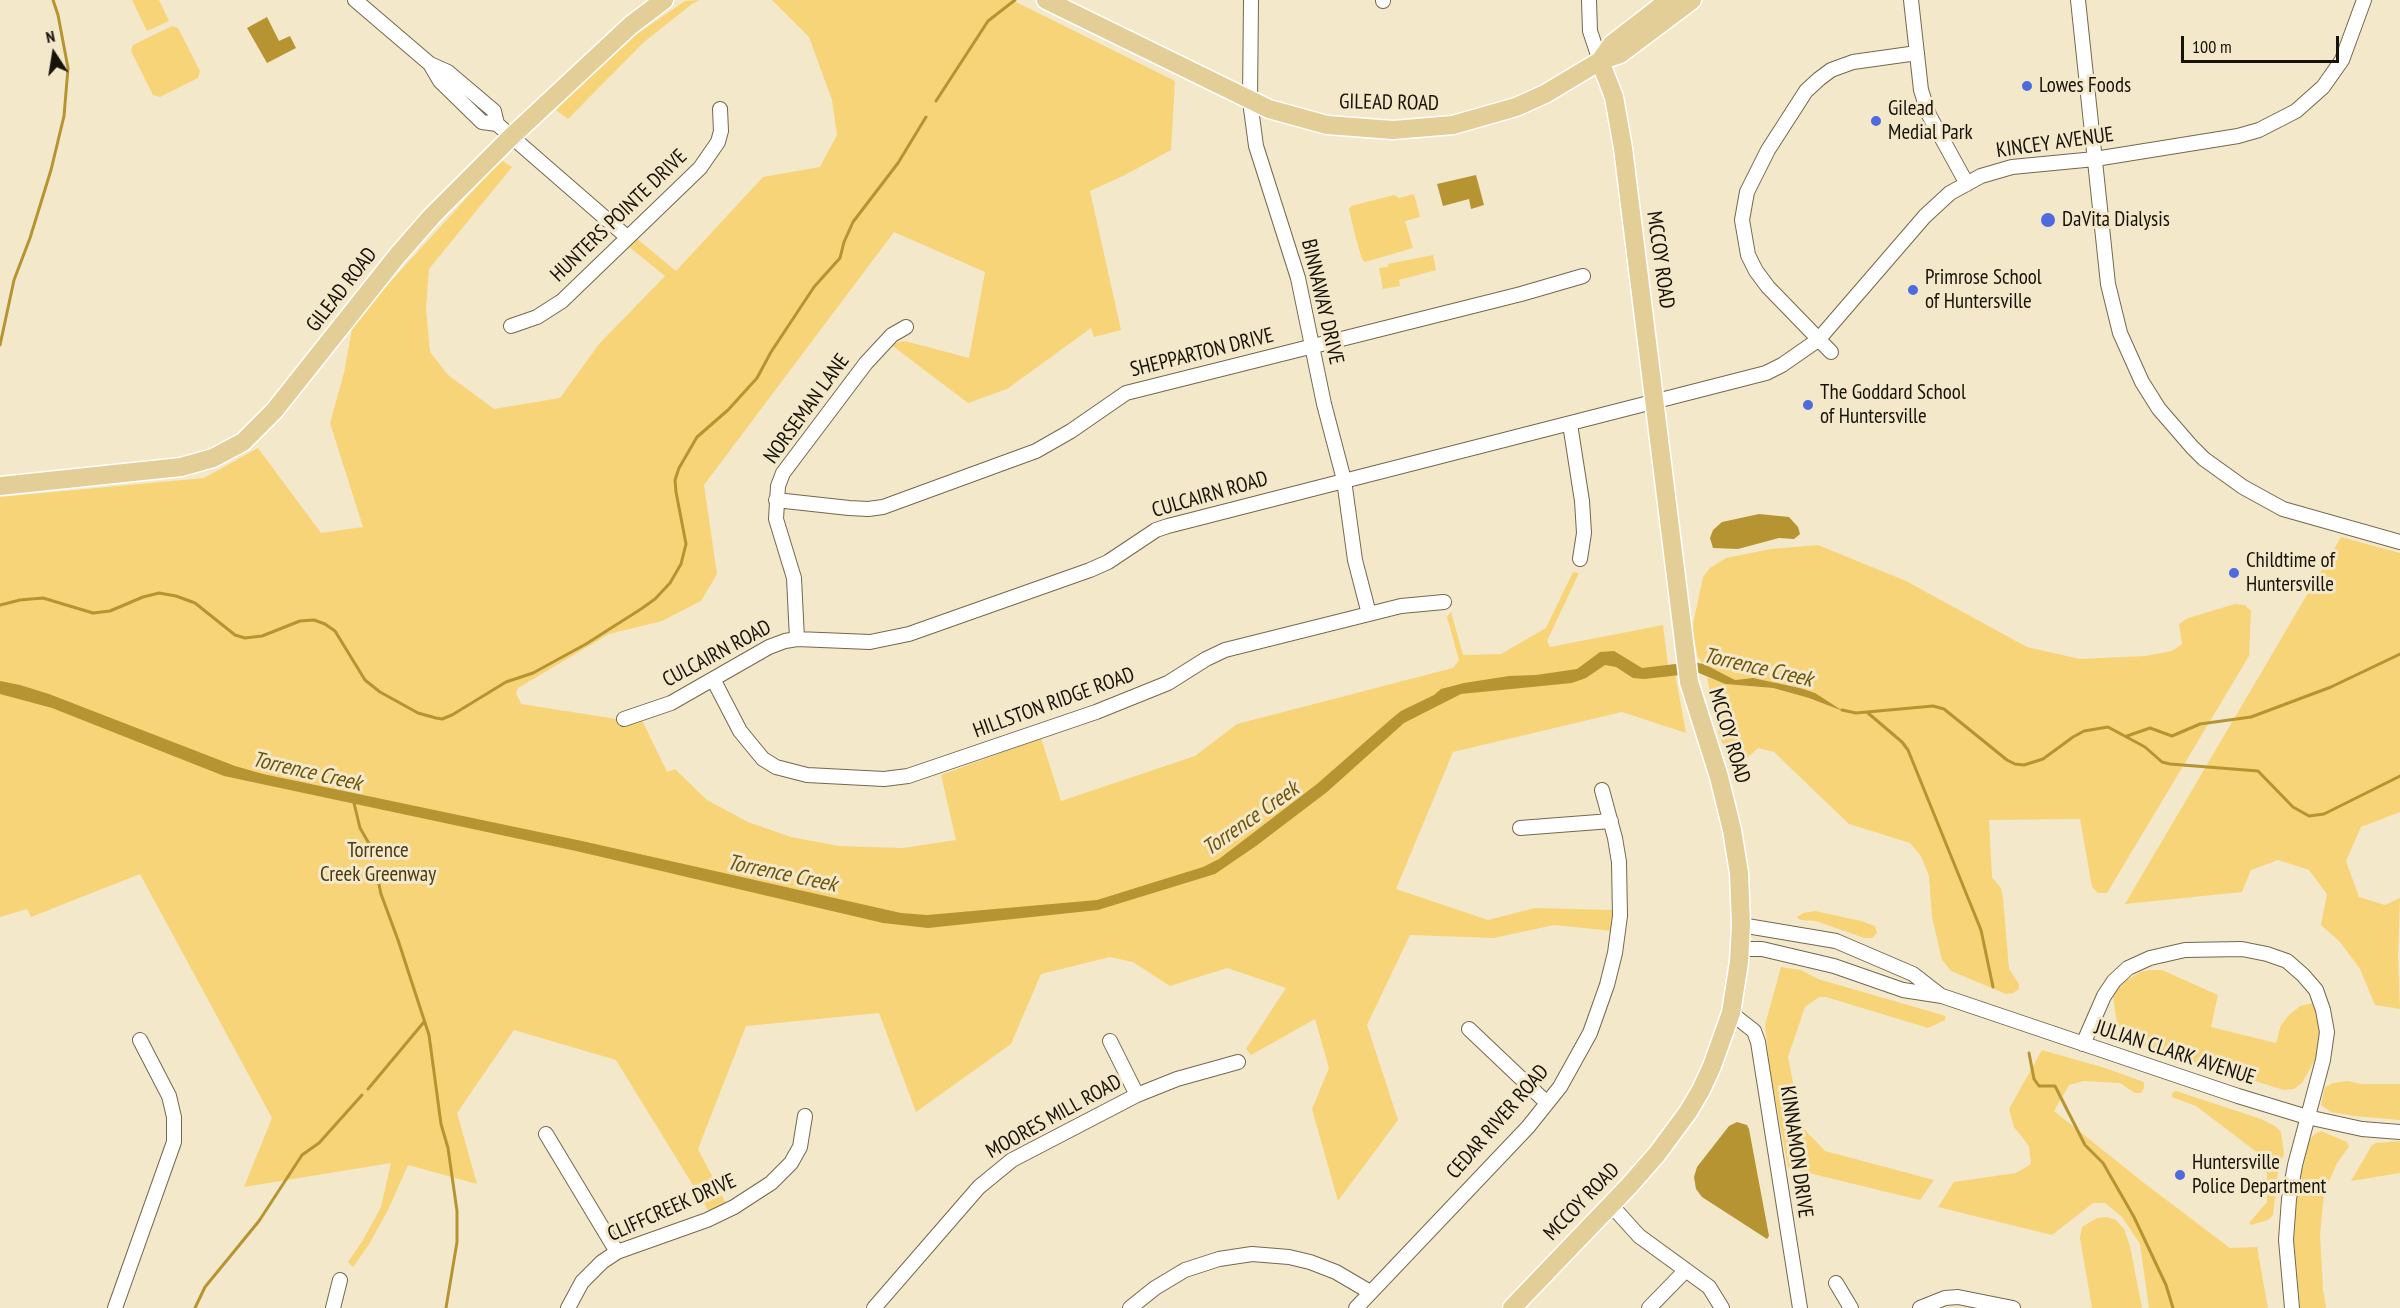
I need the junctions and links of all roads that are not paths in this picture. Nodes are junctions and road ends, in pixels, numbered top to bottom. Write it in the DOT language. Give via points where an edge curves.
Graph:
graph roads {
  1 [pos="355,0"];
  2 [pos="664,0"];
  3 [pos="1046,0"];
  4 [pos="1251,0"];
  5 [pos="1589,0"];
  6 [pos="1669,0"];
  7 [pos="1692,0"];
  8 [pos="1911,0"];
  9 [pos="2078,0"];
  10 [pos="2364,0"];
  11 [pos="1917,53"];
  12 [pos="1600,61"];
  13 [pos="1250,101"];
  14 [pos="720,109"];
  15 [pos="511,136"];
  16 [pos="2095,159"];
  17 [pos="1966,184"];
  18 [pos="627,237"];
  19 [pos="1583,276"];
  20 [pos="511,326"];
  21 [pos="906,327"];
  22 [pos="1818,340"];
  23 [pos="1312,348"];
  24 [pos="1831,351"];
  25 [pos="1656,401"];
  26 [pos="1570,424"];
  27 [pos="1344,480"];
  28 [pos="0,486"];
  29 [pos="776,500"];
  30 [pos="2400,542"];
  31 [pos="1580,559"];
  32 [pos="1444,602"];
  33 [pos="1369,614"];
  34 [pos="797,639"];
  35 [pos="713,679"];
  36 [pos="624,719"];
  37 [pos="1602,790"];
  38 [pos="1611,821"];
  39 [pos="1520,828"];
  40 [pos="1741,925"];
  41 [pos="1740,949"];
  42 [pos="1942,996"];
  43 [pos="1731,1013"];
  44 [pos="1469,1029"];
  45 [pos="140,1040"];
  46 [pos="1110,1041"];
  47 [pos="2083,1044"];
  48 [pos="1238,1062"];
  49 [pos="1137,1095"];
  50 [pos="1547,1103"];
  51 [pos="805,1116"];
  52 [pos="2307,1117"];
  53 [pos="2400,1132"];
  54 [pos="546,1134"];
  55 [pos="1611,1205"];
  56 [pos="617,1252"];
  57 [pos="1685,1271"];
  58 [pos="340,1280"];
  59 [pos="1836,1283"];
  60 [pos="1370,1293"];
  61 [pos="115,1308"];
  62 [pos="333,1308"];
  63 [pos="568,1308"];
  64 [pos="874,1308"];
  65 [pos="1130,1308"];
  66 [pos="1356,1308"];
  67 [pos="1512,1308"];
  68 [pos="1649,1308"];
  69 [pos="1722,1308"];
  70 [pos="1800,1308"];
  71 [pos="1851,1308"];
  72 [pos="1920,1308"];
  73 [pos="2013,1308"];
  74 [pos="2292,1308"];
  1 -- 15 [label="street" via="430,64 448,72 494,111 497,124"];
  2 -- 15 [label="main road, GILEAD ROAD"];
  3 -- 13 [label="main road, GILEAD ROAD"];
  4 -- 13 [label="street, BINNAWAY DRIVE"];
  5 -- 12 [label="street, MCCOY ROAD" via="1590,31"];
  6 -- 12 [label="main road, GILEAD ROAD" via="1612,44"];
  7 -- 12 [label="main road, GILEAD ROAD" via="1620,54"];
  8 -- 11 [label="street"];
  9 -- 16 [label="street"];
  10 -- 16 [label="street, KINCEY AVENUE" via="2342,60 2332,76 2310,100 2279,122 2238,136"];
  11 -- 17 [label="street" via="1919,82 1929,115"];
  11 -- 22 [label="street" via="1853,62 1819,79 1768,150 1747,192 1742,220 1752,263 1768,287"];
  12 -- 13 [label="main road, GILEAD ROAD" via="1516,107 1453,125 1393,130 1336,126"];
  12 -- 25 [label="main road, MCCOY ROAD" via="1614,97 1621,138"];
  13 -- 23 [label="street, BINNAWAY DRIVE" via="1256,146 1298,278"];
  14 -- 18 [label="street, HUNTERS POINTE DRIVE" via="718,142 700,168"];
  15 -- 18 [label="street"];
  15 -- 28 [label="main road, GILEAD ROAD" via="432,216 274,411 243,442 213,458 181,467"];
  16 -- 17 [label="street, KINCEY AVENUE" via="2012,167"];
  16 -- 30 [label="street" via="2115,319 2142,382 2169,421 2204,459 2266,501"];
  17 -- 22 [label="street, KINCEY AVENUE" via="1925,216"];
  18 -- 20 [label="street, HUNTERS POINTE DRIVE" via="557,305"];
  19 -- 23 [label="street, SHEPPARTON DRIVE"];
  21 -- 29 [label="street, NORSEMAN LANE" via="892,335 866,363 783,473"];
  22 -- 24 [label="street"];
  22 -- 25 [label="street, KINCEY AVENUE" via="1766,373"];
  23 -- 27 [label="street, BINNAWAY DRIVE"];
  23 -- 29 [label="street, SHEPPARTON DRIVE" via="1126,393 1036,451 883,507 858,509"];
  25 -- 26 [label="street, CULCAIRN ROAD"];
  25 -- 40 [label="main road, MCCOY ROAD" via="1689,682 1732,830"];
  26 -- 27 [label="street, CULCAIRN ROAD"];
  26 -- 31 [label="street" via="1582,501 1584,532"];
  27 -- 33 [label="street, BINNAWAY DRIVE" via="1355,560"];
  27 -- 34 [label="street, CULCAIRN ROAD" via="1156,530 1090,570 909,634 870,642"];
  29 -- 34 [label="street, NORSEMAN LANE" via="776,519 794,578"];
  32 -- 33 [label="street, HILLSTON RIDGE ROAD"];
  33 -- 35 [label="street, HILLSTON RIDGE ROAD" via="1226,650 1168,683 1096,712 908,776 884,779 807,775 776,767 763,759 740,731"];
  34 -- 35 [label="street, CULCAIRN ROAD" via="769,647"];
  35 -- 36 [label="street, CULCAIRN ROAD" via="656,710"];
  37 -- 38 [label="street, CEDAR RIVER ROAD"];
  38 -- 39 [label="street"];
  38 -- 50 [label="street, CEDAR RIVER ROAD" via="1621,896 1615,953 1590,1033"];
  40 -- 41 [label="main road, MCCOY ROAD"];
  40 -- 42 [label="street, JULIAN CLARK AVENUE" via="1836,941 1913,974"];
  41 -- 42 [label="street, JULIAN CLARK AVENUE" via="1772,951 1834,966 1903,990"];
  41 -- 43 [label="main road, MCCOY ROAD"];
  42 -- 47 [label="street, JULIAN CLARK AVENUE"];
  43 -- 55 [label="main road, MCCOY ROAD" via="1712,1066 1692,1105 1657,1154"];
  43 -- 70 [label="street, KINNAMON DRIVE" via="1754,1031 1758,1042"];
  44 -- 50 [label="street"];
  45 -- 61 [label="street" via="169,1096 174,1142"];
  46 -- 49 [label="street"];
  47 -- 52 [label="street, JULIAN CLARK AVENUE"];
  47 -- 52 [label="street" via="2104,996 2128,968 2185,950 2242,949 2267,954 2287,961 2303,975 2316,990 2323,1010 2327,1032 2323,1060"];
  48 -- 49 [label="street, MOORES MILL ROAD"];
  49 -- 64 [label="street, MOORES MILL ROAD" via="1039,1144 995,1173"];
  50 -- 60 [label="street, CEDAR RIVER ROAD"];
  51 -- 56 [label="street, CLIFFCREEK DRIVE" via="800,1147 771,1183 707,1220"];
  52 -- 53 [label="street, JULIAN CLARK AVENUE" via="2362,1129"];
  52 -- 74 [label="street" via="2286,1218"];
  54 -- 56 [label="street"];
  55 -- 57 [label="street" via="1639,1236"];
  55 -- 67 [label="main road, MCCOY ROAD"];
  56 -- 63 [label="street, CLIFFCREEK DRIVE" via="582,1282"];
  57 -- 68 [label="street"];
  57 -- 69 [label="street" via="1709,1287"];
  58 -- 62 [label="street"];
  59 -- 71 [label="street"];
  60 -- 65 [label="street" via="1336,1272 1310,1262 1252,1254 1185,1270"];
  60 -- 66 [label="street, CEDAR RIVER ROAD"];
  72 -- 73 [label="street" via="1958,1297"];
}
